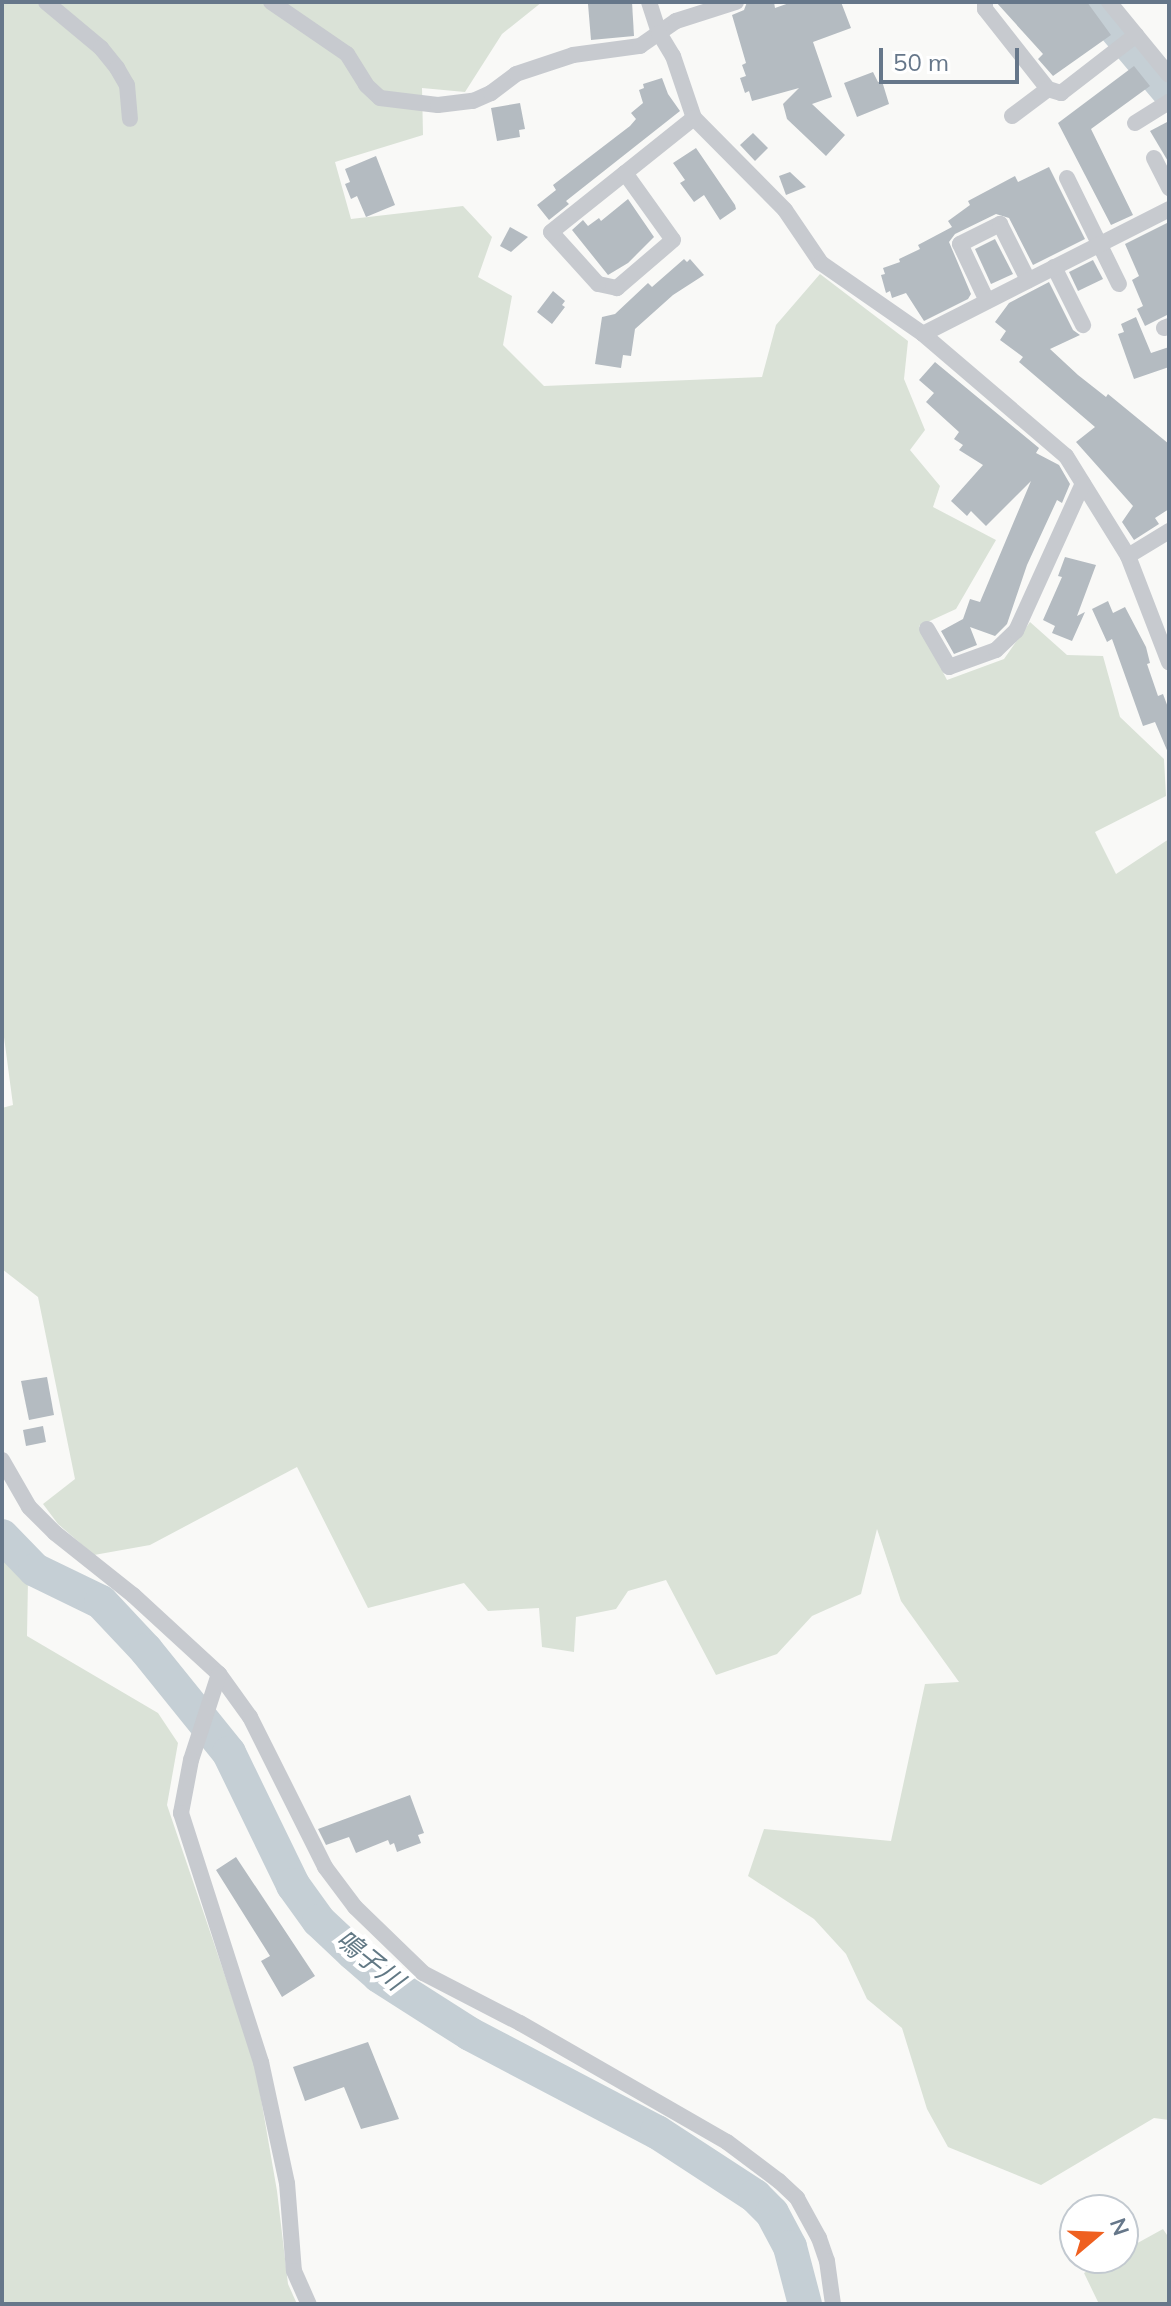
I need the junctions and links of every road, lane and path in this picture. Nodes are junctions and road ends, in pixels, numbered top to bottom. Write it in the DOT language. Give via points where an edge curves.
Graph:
graph roads {
  1 [pos="46,2"];
  2 [pos="271,2"];
  3 [pos="649,2"];
  4 [pos="736,2"];
  5 [pos="985,2"];
  6 [pos="1109,2"];
  7 [pos="659,33"];
  8 [pos="1130,39"];
  9 [pos="1169,75"];
  10 [pos="1048,89"];
  11 [pos="1169,102"];
  12 [pos="1012,116"];
  13 [pos="694,118"];
  14 [pos="130,119"];
  15 [pos="1135,123"];
  16 [pos="1154,158"];
  17 [pos="625,173"];
  18 [pos="1067,178"];
  19 [pos="1169,188"];
  20 [pos="1169,209"];
  21 [pos="1099,244"];
  22 [pos="1054,267"];
  23 [pos="1028,280"];
  24 [pos="1119,284"];
  25 [pos="987,301"];
  26 [pos="1083,325"];
  27 [pos="923,334"];
  28 [pos="1083,483"];
  29 [pos="1169,531"];
  30 [pos="1128,556"];
  31 [pos="927,629"];
  32 [pos="1169,662"];
  33 [pos="2,1460"];
  34 [pos="219,1674"];
  35 [pos="309,2304"];
  36 [pos="833,2304"];
  1 -- 14 [label="street" via="117,68 127,85"];
  2 -- 7 [label="street" via="347,54 380,98 410,103 473,101 516,74 573,55 640,46"];
  3 -- 7 [label="street"];
  4 -- 7 [label="street" via="676,21"];
  5 -- 10 [label="street" via="985,9"];
  6 -- 8 [label="street"];
  7 -- 13 [label="street" via="673,56"];
  8 -- 9 [label="street"];
  8 -- 10 [label="street" via="1061,93"];
  10 -- 12 [label="street"];
  11 -- 15 [label="street"];
  13 -- 17 [label="street"];
  13 -- 27 [label="street" via="785,210 827,269"];
  16 -- 19 [label="street"];
  17 -- 17 [label="street" via="551,232 598,284 617,288 673,240"];
  18 -- 21 [label="street"];
  20 -- 21 [label="street"];
  21 -- 22 [label="street"];
  21 -- 24 [label="street"];
  22 -- 23 [label="street"];
  22 -- 26 [label="street"];
  23 -- 25 [label="street"];
  23 -- 25 [label="street" via="1000,224 973,237 960,244"];
  25 -- 27 [label="street"];
  27 -- 28 [label="street" via="1066,456"];
  28 -- 30 [label="street"];
  28 -- 31 [label="street" via="1016,631 996,650 949,667"];
  29 -- 30 [label="street"];
  30 -- 32 [label="street"];
  33 -- 34 [label="street" via="29,1507 55,1533"];
  34 -- 35 [label="street" via="191,1760 181,1813 261,2062 287,2183 294,2271"];
  34 -- 36 [label="street" via="250,1717 325,1867 355,1907 423,1973 727,2142 779,2181 802,2205 819,2238"];
}
